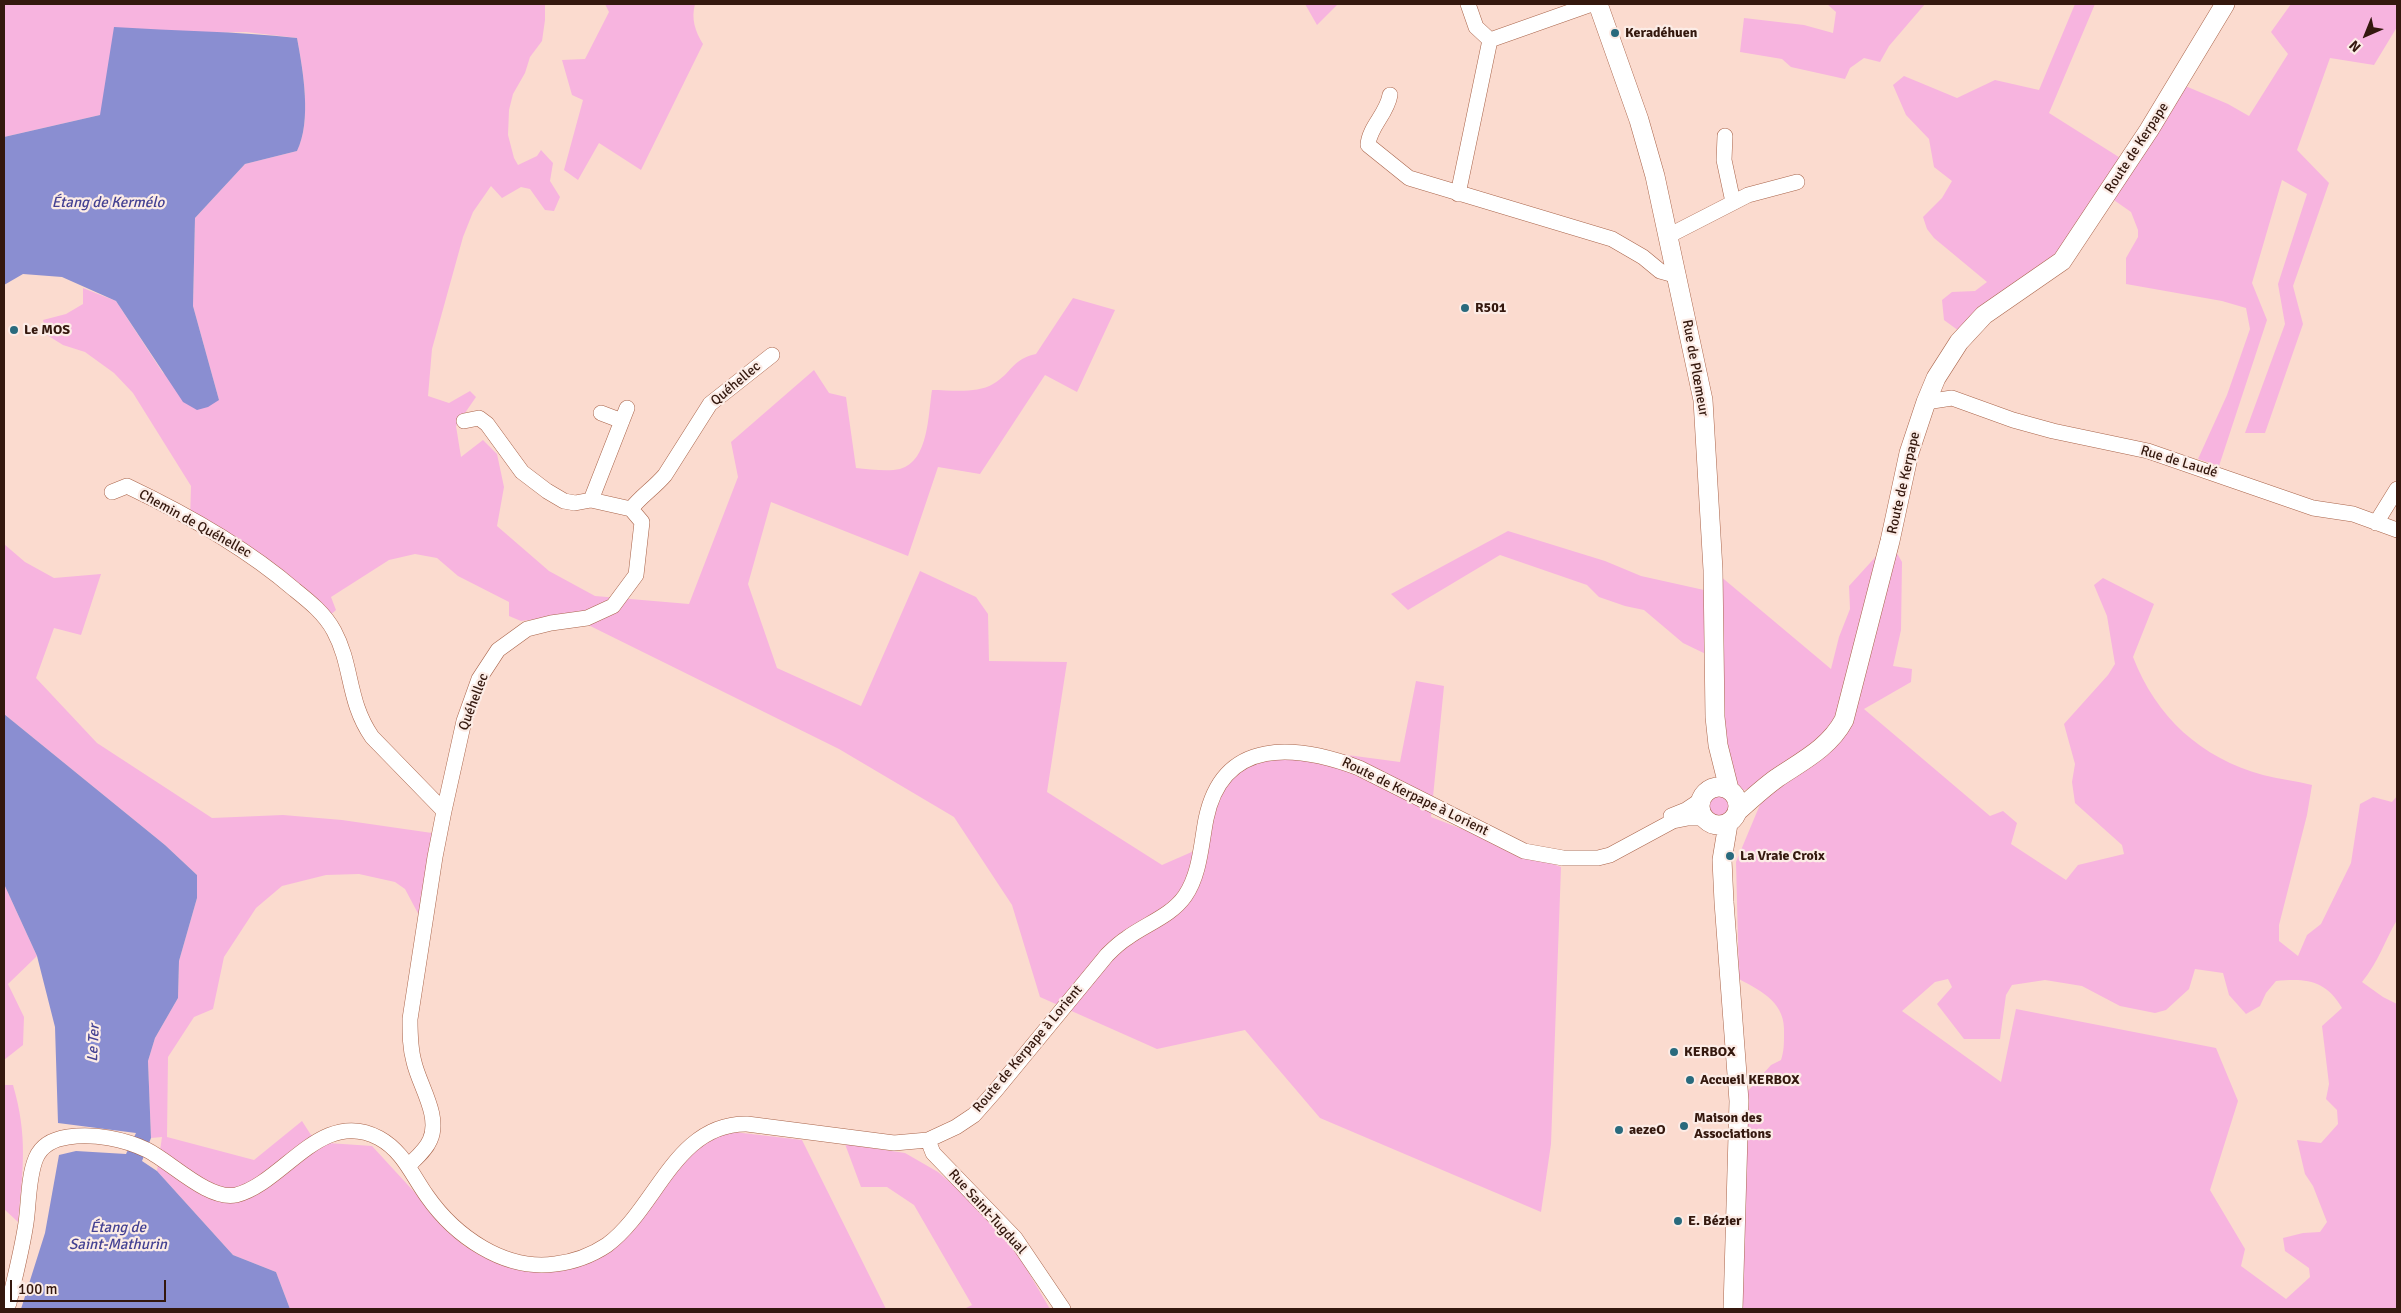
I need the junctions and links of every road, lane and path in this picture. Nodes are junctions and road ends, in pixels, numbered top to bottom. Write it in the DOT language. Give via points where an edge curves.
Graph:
graph roads {
  1 [pos="1468,4"];
  2 [pos="1592,4"];
  3 [pos="1598,4"];
  4 [pos="2225,4"];
  5 [pos="1490,40"];
  6 [pos="1390,95"];
  7 [pos="1725,136"];
  8 [pos="1797,182"];
  9 [pos="1458,194"];
  10 [pos="1733,202"];
  11 [pos="1670,236"];
  12 [pos="1674,255"];
  13 [pos="1643,257"];
  14 [pos="1678,276"];
  15 [pos="772,354"];
  16 [pos="1936,378"];
  17 [pos="1952,398"];
  18 [pos="1926,402"];
  19 [pos="601,413"];
  20 [pos="464,421"];
  21 [pos="2397,489"];
  22 [pos="112,492"];
  23 [pos="591,500"];
  24 [pos="631,509"];
  25 [pos="2376,523"];
  26 [pos="2397,530"];
  27 [pos="1718,745"];
  28 [pos="1705,795"];
  29 [pos="1724,810"];
  30 [pos="444,811"];
  31 [pos="1577,858"];
  32 [pos="928,1140"];
  33 [pos="408,1166"];
  34 [pos="5,1309"];
  35 [pos="1063,1309"];
  36 [pos="1733,1309"];
  1 -- 5 [label="street" via="1476,27"];
  2 -- 5 [label="street"];
  3 -- 11 [label="main road, Rue de Plœmeur" via="1648,147"];
  4 -- 16 [label="main road, Route de Kerpape" via="2149,130 2062,261 1984,315 1959,342"];
  5 -- 9 [label="street"];
  6 -- 9 [label="street" via="1368,138 1368,145 1409,178"];
  7 -- 10 [label="street" via="1724,160"];
  8 -- 10 [label="street"];
  9 -- 13 [label="street" via="1588,230"];
  10 -- 11 [label="street"];
  11 -- 12 [label="main road, Rue de Plœmeur"];
  12 -- 13 [label="street"];
  12 -- 14 [label="main road, Rue de Plœmeur"];
  13 -- 14 [label="street" via="1660,271"];
  14 -- 27 [label="main road, Rue de Plœmeur" via="1703,400 1710,496"];
  15 -- 24 [label="street, Quéhellec" via="710,404 665,475"];
  16 -- 17 [label="street"];
  16 -- 18 [label="main road, Route de Kerpape"];
  17 -- 18 [label="street, Rue de Laudé"];
  17 -- 25 [label="street, Rue de Laudé" via="2053,431 2148,450 2313,508 2353,514"];
  18 -- 29 [label="main road, Route de Kerpape" via="1909,453 1844,720 1821,749 1766,787"];
  19 -- 23 [label="street" via="624,414"];
  20 -- 23 [label="street" via="479,418 487,424 522,472 547,491 564,501"];
  21 -- 25 [label="street"];
  22 -- 30 [label="street, Chemin de Quéhellec" via="127,486 244,549 317,608 340,644 352,695 364,726"];
  23 -- 24 [label="street"];
  24 -- 30 [label="street, Quéhellec" via="642,522 636,575 613,606 587,618 527,630 498,650 479,679 464,721"];
  25 -- 26 [label="street, Rue de Laudé"];
  27 -- 28 [label="main road, Rue de Plœmeur"];
  27 -- 29 [label="main road, Rue de Plœmeur"];
  28 -- 29 [label="main road" via="1700,806"];
  28 -- 29 [label="main road" via="1722,787"];
  28 -- 31 [label="street, Route de Kerpape à Lorient" via="1686,810 1661,820 1630,839"];
  29 -- 31 [label="street, Route de Kerpape à Lorient" via="1673,821 1610,855"];
  29 -- 36 [label="main road" via="1722,860 1739,1101"];
  30 -- 33 [label="street, Quéhellec" via="434,856 410,1020 410,1046 431,1112 433,1131 430,1140"];
  31 -- 32 [label="street, Route de Kerpape à Lorient" via="1524,851 1333,758 1278,751 1247,760 1228,774 1213,796 1197,870 1185,896 1167,913 1126,938 1106,955 974,1115"];
  32 -- 33 [label="street, Route de Kerpape à Lorient" via="894,1143 748,1124 716,1129 691,1144 639,1211 608,1244 584,1256 536,1265 496,1255 466,1237 438,1210"];
  32 -- 35 [label="street, Rue Saint-Tugdual" via="933,1153 1015,1238"];
  33 -- 34 [label="street, Route de Kerpape à Lorient" via="379,1138 359,1132 335,1134 300,1152 246,1191 233,1196 207,1189 129,1142 71,1136 50,1142 39,1152 33,1170 25,1230"];
}
